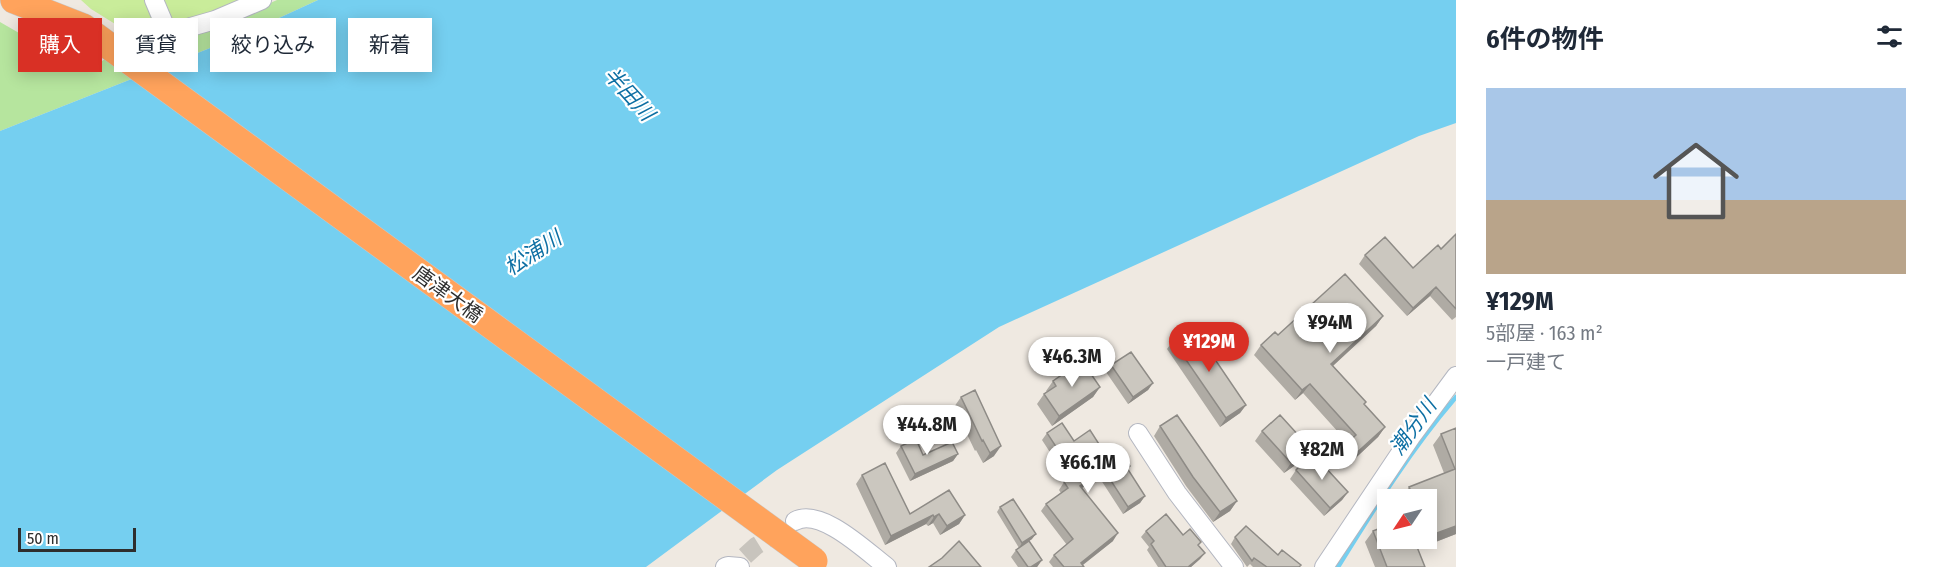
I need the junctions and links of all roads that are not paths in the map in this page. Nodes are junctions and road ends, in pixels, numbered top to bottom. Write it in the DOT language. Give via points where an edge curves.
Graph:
graph roads {
  1 [pos="14,0"];
  2 [pos="46,0"];
  3 [pos="55,0"];
  4 [pos="154,0"];
  5 [pos="262,0"];
  6 [pos="60,18"];
  7 [pos="71,18"];
  8 [pos="74,18"];
  9 [pos="102,41"];
  10 [pos="1456,376"];
  11 [pos="1138,433"];
  12 [pos="795,521"];
  13 [pos="741,563"];
  14 [pos="819,565"];
  15 [pos="725,567"];
  16 [pos="887,567"];
  17 [pos="1234,567"];
  18 [pos="1324,567"];
  1 -- 6 [label="highway"];
  2 -- 7 [label="highway"];
  3 -- 8 [label="highway"];
  4 -- 5 [label="street" via="165,26 173,32"];
  9 -- 14 [label="highway, 唐津大橋, bridge"];
  10 -- 18 [label="street"];
  11 -- 17 [label="street" via="1177,494"];
  12 -- 16 [label="street" via="811,517 822,521"];
  13 -- 15 [label="street"];
}
